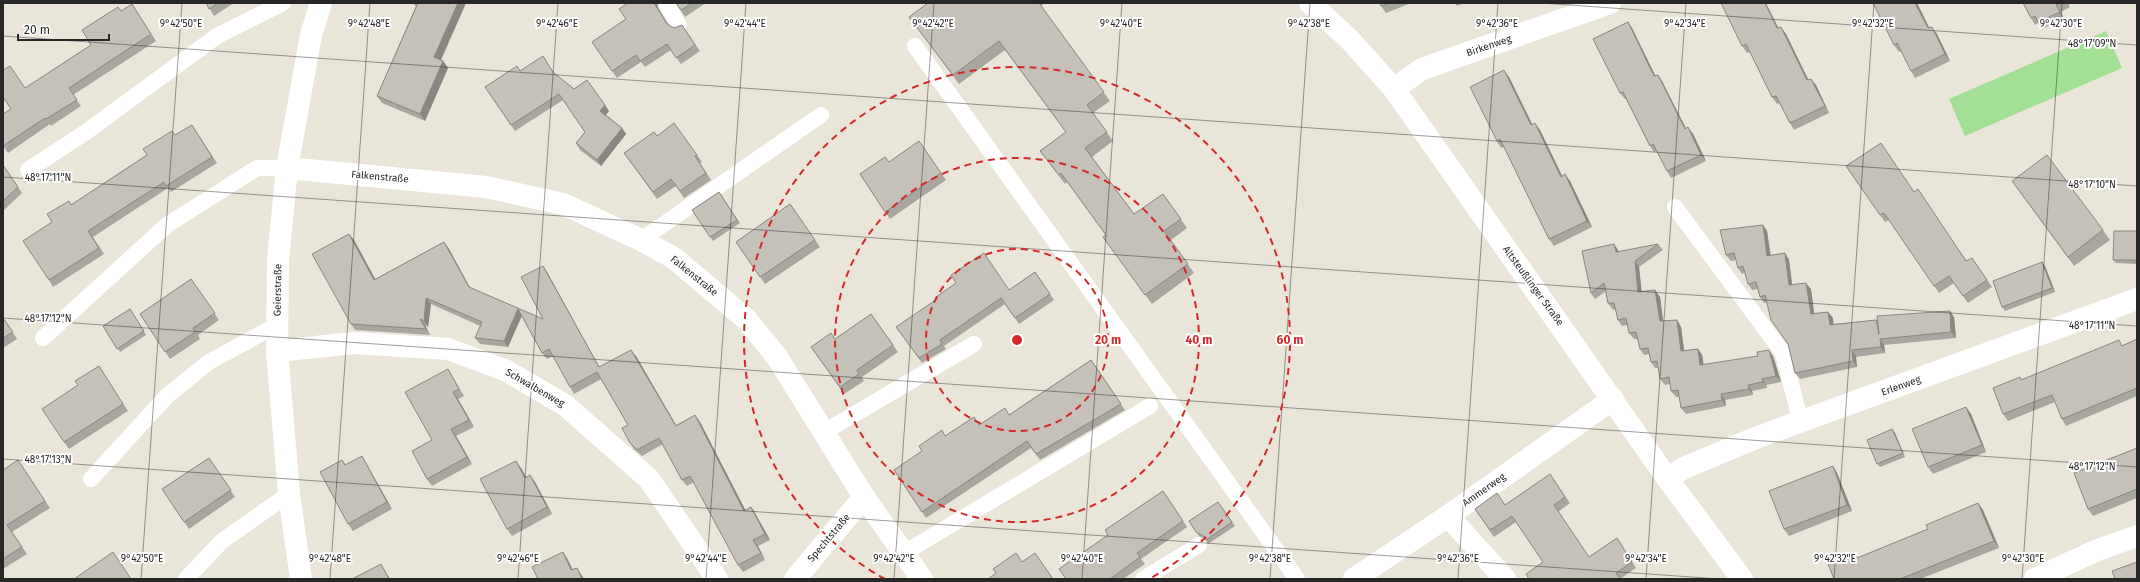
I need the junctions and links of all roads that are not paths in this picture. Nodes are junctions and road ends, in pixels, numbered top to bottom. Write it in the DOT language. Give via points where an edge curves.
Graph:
graph roads {
  1 [pos="283,3"];
  2 [pos="320,3"];
  3 [pos="666,3"];
  4 [pos="1310,3"];
  5 [pos="1610,3"];
  6 [pos="679,25"];
  7 [pos="914,46"];
  8 [pos="1394,89"];
  9 [pos="821,115"];
  10 [pos="287,168"];
  11 [pos="28,170"];
  12 [pos="1675,207"];
  13 [pos="641,240"];
  14 [pos="2137,299"];
  15 [pos="277,325"];
  16 [pos="43,338"];
  17 [pos="974,344"];
  18 [pos="277,351"];
  19 [pos="1613,399"];
  20 [pos="1150,406"];
  21 [pos="1801,423"];
  22 [pos="824,432"];
  23 [pos="1667,478"];
  24 [pos="91,479"];
  25 [pos="289,494"];
  26 [pos="864,497"];
  27 [pos="1448,516"];
  28 [pos="2137,536"];
  29 [pos="1199,545"];
  30 [pos="904,553"];
  31 [pos="186,579"];
  32 [pos="301,579"];
  33 [pos="717,579"];
  34 [pos="795,579"];
  35 [pos="922,579"];
  36 [pos="1144,579"];
  37 [pos="1297,579"];
  38 [pos="1354,579"];
  39 [pos="1505,579"];
  40 [pos="1742,579"];
  41 [pos="2035,579"];
  1 -- 11 [label="lane" via="217,36 86,132"];
  2 -- 10 [label="street, Geierstraße" via="311,35"];
  3 -- 6 [label="lane"];
  4 -- 8 [label="street, Altsteußlinger Straße" via="1349,39"];
  5 -- 8 [label="street, Birkenweg" via="1422,69"];
  7 -- 37 [label="lane"];
  8 -- 19 [label="street, Altsteußlinger Straße"];
  9 -- 13 [label="lane"];
  10 -- 13 [label="street, Falkenstraße" via="486,187 563,204"];
  10 -- 15 [label="street, Geierstraße" via="278,260"];
  10 -- 16 [label="lane" via="257,168 167,225"];
  12 -- 21 [label="lane" via="1783,353"];
  13 -- 22 [label="street, Falkenstraße" via="674,258 747,320 777,357"];
  14 -- 21 [label="street, Erlenweg"];
  15 -- 18 [label="street, Geierstraße"];
  15 -- 24 [label="lane" via="209,362 167,396"];
  17 -- 22 [label="lane"];
  18 -- 25 [label="street, Geierstraße"];
  18 -- 33 [label="street, Schwalbenweg" via="354,343 448,349 505,370 565,405 649,479"];
  19 -- 23 [label="street, Altsteußlinger Straße"];
  19 -- 27 [label="street, Ammerweg"];
  20 -- 30 [label="lane"];
  21 -- 23 [label="street, Erlenweg" via="1758,437 1693,464"];
  22 -- 26 [label="street, Falkenstraße"];
  23 -- 40 [label="street, Altsteußlinger Straße"];
  25 -- 31 [label="lane" via="222,541"];
  25 -- 32 [label="street, Geierstraße"];
  26 -- 30 [label="street, Falkenstraße"];
  26 -- 34 [label="street, Spechtstraße"];
  27 -- 38 [label="street, Ammerweg"];
  27 -- 39 [label="street"];
  28 -- 41 [label="street" via="2095,551"];
  29 -- 36 [label="lane"];
  30 -- 35 [label="street, Falkenstraße"];
}
